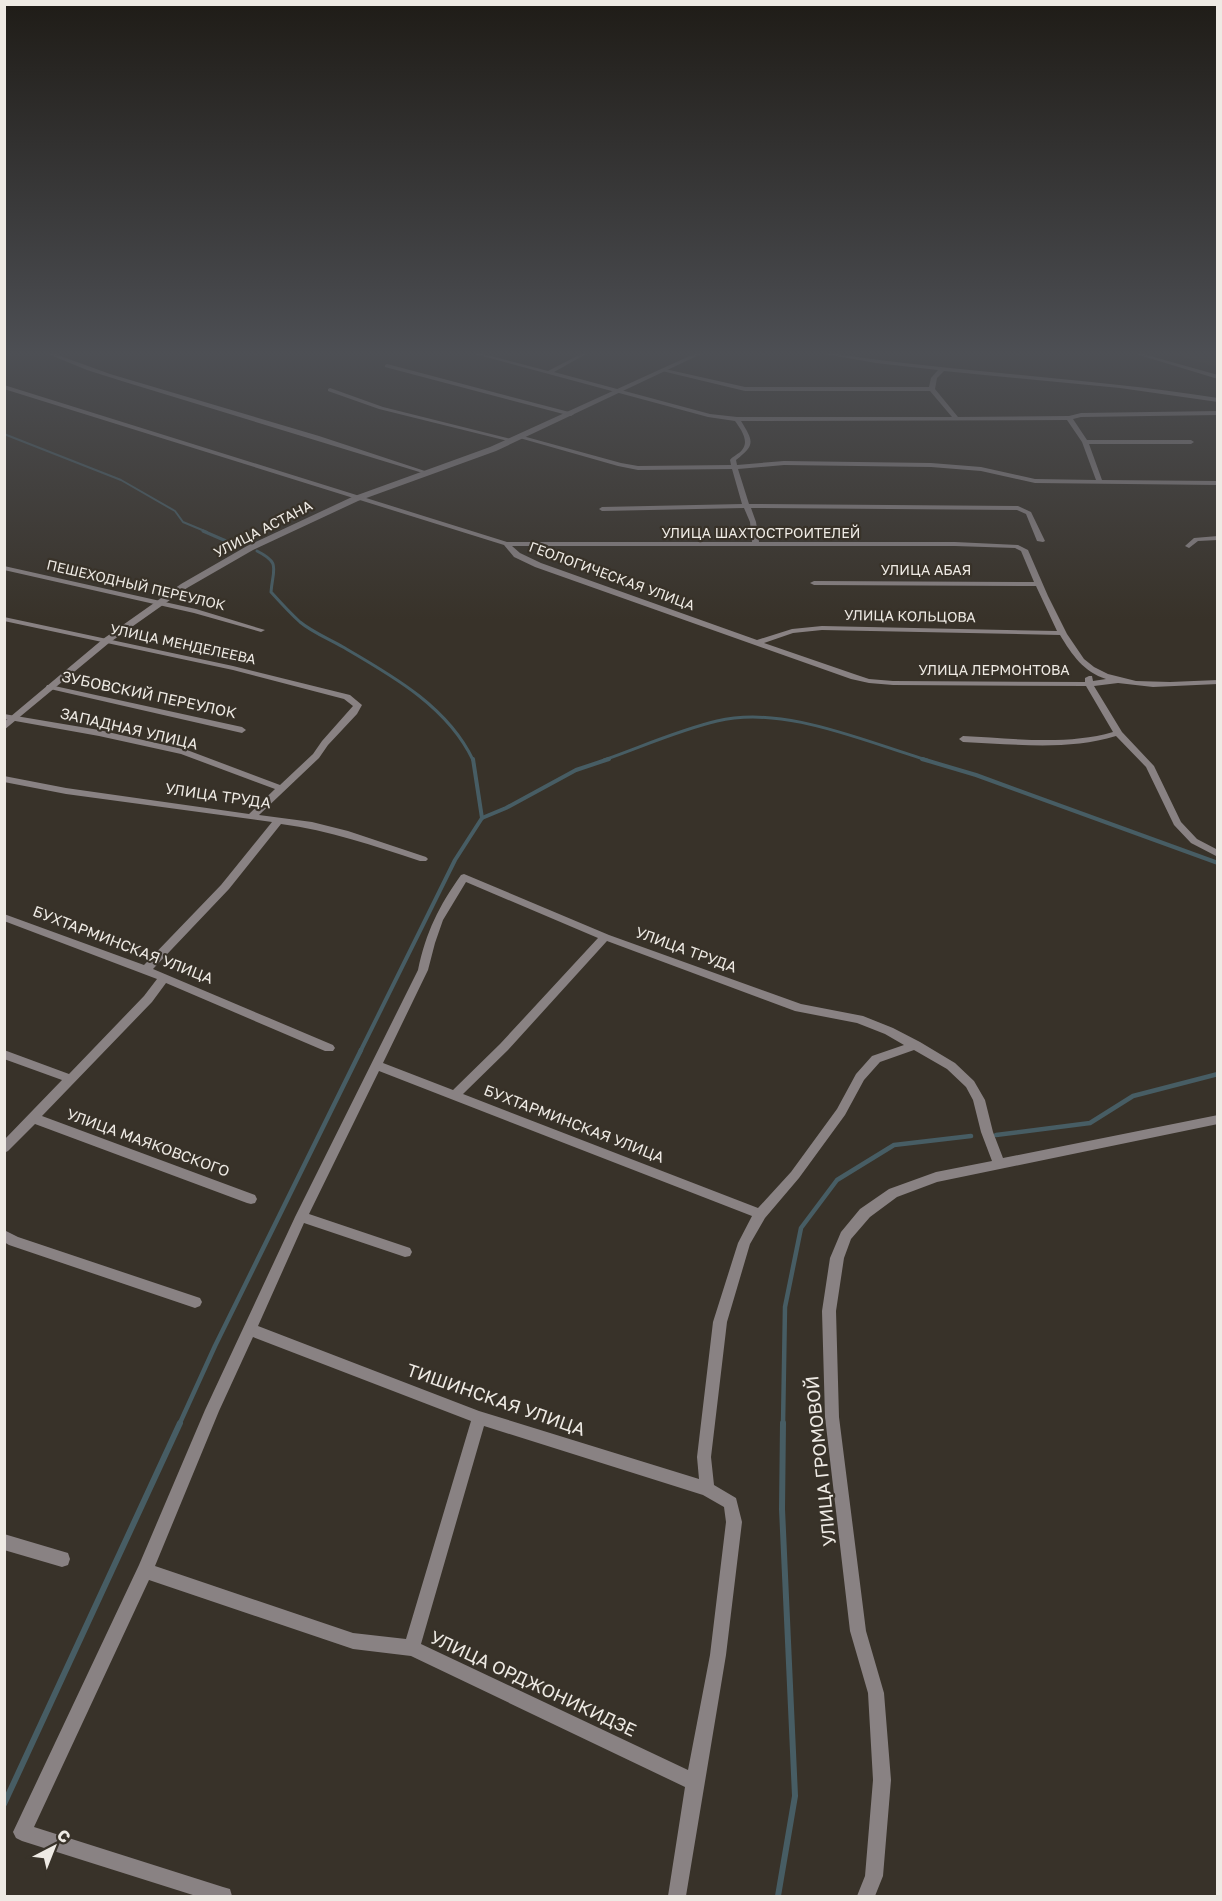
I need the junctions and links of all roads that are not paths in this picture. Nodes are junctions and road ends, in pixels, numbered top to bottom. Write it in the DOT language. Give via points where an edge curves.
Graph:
graph roads {
  1 [pos="1085,442"];
  2 [pos="186,443"];
  3 [pos="328,443"];
  4 [pos="505,443"];
  5 [pos="531,443"];
  6 [pos="748,443"];
  7 [pos="736,467"];
  8 [pos="428,473"];
  9 [pos="1100,482"];
  10 [pos="1218,483"];
  11 [pos="355,499"];
  12 [pos="747,506"];
  13 [pos="602,509"];
  14 [pos="1218,538"];
  15 [pos="1041,541"];
  16 [pos="506,544"];
  17 [pos="756,544"];
  18 [pos="1189,546"];
  19 [pos="4,568"];
  20 [pos="814,583"];
  21 [pos="1038,584"];
  22 [pos="159,603"];
  23 [pos="4,619"];
  24 [pos="261,630"];
  25 [pos="1064,633"];
  26 [pos="106,641"];
  27 [pos="758,642"];
  28 [pos="1089,668"];
  29 [pos="1119,680"];
  30 [pos="869,681"];
  31 [pos="1218,682"];
  32 [pos="1089,684"];
  33 [pos="50,687"];
  34 [pos="9,717"];
  35 [pos="4,727"];
  36 [pos="242,729"];
  37 [pos="1118,733"];
  38 [pos="963,739"];
  39 [pos="4,779"];
  40 [pos="280,788"];
  41 [pos="252,816"];
  42 [pos="279,820"];
  43 [pos="1218,854"];
  44 [pos="423,859"];
  45 [pos="4,917"];
  46 [pos="605,937"];
  47 [pos="146,970"];
  48 [pos="164,977"];
  49 [pos="916,1045"];
  50 [pos="329,1048"];
  51 [pos="4,1054"];
  52 [pos="376,1065"];
  53 [pos="72,1079"];
  54 [pos="455,1095"];
  55 [pos="33,1118"];
  56 [pos="1218,1119"];
  57 [pos="4,1148"];
  58 [pos="1000,1165"];
  59 [pos="251,1199"];
  60 [pos="760,1214"];
  61 [pos="301,1217"];
  62 [pos="4,1235"];
  63 [pos="405,1252"];
  64 [pos="195,1302"];
  65 [pos="249,1329"];
  66 [pos="479,1418"];
  67 [pos="707,1489"];
  68 [pos="4,1542"];
  69 [pos="62,1559"];
  70 [pos="145,1571"];
  71 [pos="412,1648"];
  72 [pos="695,1782"];
  73 [pos="223,1896"];
  74 [pos="677,1896"];
  75 [pos="866,1896"];
  1 -- 9 [label="street"];
  2 -- 11 [label="street, ГЕОЛОГИЧЕСКАЯ УЛИЦА"];
  3 -- 8 [label="street"];
  4 -- 8 [label="street, УЛИЦА АСТАНА"];
  5 -- 7 [label="street" via="632,467"];
  6 -- 7 [label="street" via="745,451 733,460"];
  7 -- 9 [label="street" via="784,463 931,465 981,469 1027,481"];
  7 -- 12 [label="street"];
  8 -- 11 [label="street, УЛИЦА АСТАНА"];
  9 -- 10 [label="street"];
  11 -- 16 [label="street, ГЕОЛОГИЧЕСКАЯ УЛИЦА"];
  11 -- 22 [label="street, УЛИЦА АСТАНА" via="250,548"];
  12 -- 13 [label="street"];
  12 -- 15 [label="street" via="1024,509"];
  12 -- 17 [label="street"];
  14 -- 18 [label="street" via="1196,539"];
  16 -- 17 [label="street, УЛИЦА ШАХТОСТРОИТЕЛЕЙ"];
  16 -- 27 [label="street, ГЕОЛОГИЧЕСКАЯ УЛИЦА" via="517,555 538,565"];
  17 -- 21 [label="street, УЛИЦА ШАХТОСТРОИТЕЛЕЙ" via="1016,546 1024,550"];
  19 -- 22 [label="street, ПЕШЕХОДНЫЙ ПЕРЕУЛОК"];
  20 -- 21 [label="street, УЛИЦА АБАЯ"];
  21 -- 25 [label="street"];
  22 -- 24 [label="street, ПЕШЕХОДНЫЙ ПЕРЕУЛОК"];
  22 -- 26 [label="street, УЛИЦА АСТАНА"];
  23 -- 26 [label="street, УЛИЦА МЕНДЕЛЕЕВА"];
  25 -- 27 [label="street, УЛИЦА КОЛЬЦОВА" via="822,628 792,631"];
  25 -- 28 [label="street"];
  26 -- 33 [label="street, УЛИЦА АСТАНА"];
  26 -- 40 [label="street, УЛИЦА МЕНДЕЛЕЕВА" via="233,668 354,701 358,705 354,712 316,756"];
  27 -- 30 [label="street, ГЕОЛОГИЧЕСКАЯ УЛИЦА"];
  28 -- 29 [label="street, УЛИЦА ЛЕРМОНТОВА"];
  28 -- 32 [label="street"];
  29 -- 31 [label="street, УЛИЦА ЛЕРМОНТОВА"];
  29 -- 32 [label="street, УЛИЦА ЛЕРМОНТОВА"];
  30 -- 32 [label="street, УЛИЦА ЛЕРМОНТОВА"];
  32 -- 37 [label="street"];
  33 -- 34 [label="street, УЛИЦА АСТАНА"];
  33 -- 36 [label="street, ЗУБОВСКИЙ ПЕРЕУЛОК"];
  34 -- 35 [label="street, УЛИЦА АСТАНА"];
  34 -- 40 [label="street, ЗАПАДНАЯ УЛИЦА" via="184,752"];
  37 -- 38 [label="street" via="1064,741"];
  37 -- 43 [label="street" via="1150,766 1177,823 1194,842"];
  39 -- 41 [label="street, УЛИЦА ТРУДА"];
  40 -- 41 [label="street"];
  41 -- 42 [label="street, УЛИЦА ТРУДА"];
  42 -- 44 [label="street, УЛИЦА ТРУДА" via="348,834"];
  42 -- 47 [label="street" via="225,887"];
  45 -- 47 [label="street, БУХТАРМИНСКАЯ УЛИЦА"];
  46 -- 49 [label="street, УЛИЦА ТРУДА" via="799,1008 859,1019"];
  46 -- 52 [label="street, УЛИЦА ТРУДА" via="464,877 440,911 430,934 423,970"];
  46 -- 54 [label="street"];
  47 -- 48 [label="street, БУХТАРМИНСКАЯ УЛИЦА"];
  48 -- 50 [label="street, БУХТАРМИНСКАЯ УЛИЦА"];
  48 -- 53 [label="street"];
  49 -- 58 [label="street, УЛИЦА ТРУДА" via="951,1066 969,1084 980,1100"];
  49 -- 60 [label="street" via="876,1059 795,1175"];
  51 -- 53 [label="street"];
  52 -- 54 [label="street, БУХТАРМИНСКАЯ УЛИЦА"];
  52 -- 61 [label="street"];
  53 -- 55 [label="street"];
  54 -- 60 [label="street, БУХТАРМИНСКАЯ УЛИЦА"];
  55 -- 57 [label="street"];
  55 -- 59 [label="street, УЛИЦА МАЯКОВСКОГО"];
  56 -- 58 [label="street, УЛИЦА ГРОМОВОЙ"];
  58 -- 75 [label="street, УЛИЦА ГРОМОВОЙ" via="936,1177 893,1192 865,1213 846,1236 837,1258 829,1311 832,1417 858,1630 876,1693 882,1780 874,1876"];
  60 -- 67 [label="street" via="744,1243 720,1322 704,1456"];
  61 -- 63 [label="street"];
  61 -- 65 [label="street"];
  62 -- 64 [label="street"];
  65 -- 66 [label="street, ТИШИНСКАЯ УЛИЦА"];
  65 -- 70 [label="street"];
  66 -- 67 [label="street, ТИШИНСКАЯ УЛИЦА"];
  66 -- 71 [label="street"];
  67 -- 72 [label="street, ТИШИНСКАЯ УЛИЦА" via="731,1503 734,1522 718,1656"];
  68 -- 69 [label="street"];
  70 -- 71 [label="street, УЛИЦА ОРДЖОНИКИДЗЕ" via="353,1641"];
  70 -- 73 [label="street" via="22,1832"];
  71 -- 72 [label="street, УЛИЦА ОРДЖОНИКИДЗЕ"];
  72 -- 74 [label="street"];
}
